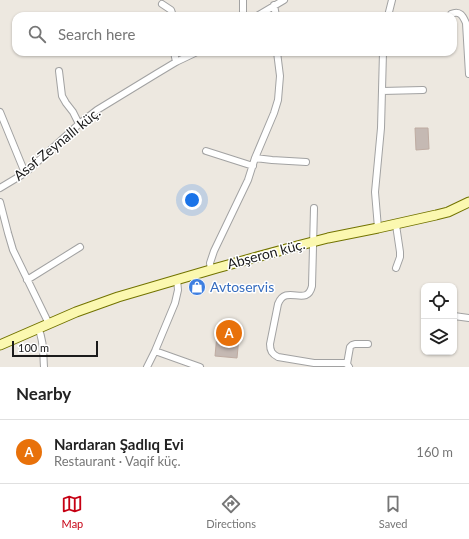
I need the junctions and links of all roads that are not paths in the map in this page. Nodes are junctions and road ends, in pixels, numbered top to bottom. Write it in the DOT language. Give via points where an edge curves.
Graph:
graph roads {
  1 [pos="243,0"];
  2 [pos="284,0"];
  3 [pos="392,0"];
  4 [pos="162,4"];
  5 [pos="274,5"];
  6 [pos="171,12"];
  7 [pos="243,12"];
  8 [pos="263,12"];
  9 [pos="275,12"];
  10 [pos="389,12"];
  11 [pos="457,13"];
  12 [pos="175,56"];
  13 [pos="189,56"];
  14 [pos="278,56"];
  15 [pos="383,56"];
  16 [pos="176,62"];
  17 [pos="59,71"];
  18 [pos="469,74"];
  19 [pos="423,90"];
  20 [pos="382,91"];
  21 [pos="0,112"];
  22 [pos="79,124"];
  23 [pos="206,151"];
  24 [pos="256,158"];
  25 [pos="306,162"];
  26 [pos="253,166"];
  27 [pos="25,173"];
  28 [pos="0,188"];
  29 [pos="0,202"];
  30 [pos="469,202"];
  31 [pos="314,208"];
  32 [pos="396,224"];
  33 [pos="378,228"];
  34 [pos="314,242"];
  35 [pos="80,247"];
  36 [pos="396,268"];
  37 [pos="210,270"];
  38 [pos="177,279"];
  39 [pos="27,280"];
  40 [pos="457,316"];
  41 [pos="469,318"];
  42 [pos="49,324"];
  43 [pos="38,328"];
  44 [pos="368,344"];
  45 [pos="0,345"];
  46 [pos="155,351"];
  47 [pos="304,364"];
  48 [pos="348,366"];
  49 [pos="44,367"];
  50 [pos="147,367"];
  51 [pos="200,367"];
  1 -- 7 [label="street"];
  2 -- 5 [label="street"];
  3 -- 10 [label="street"];
  4 -- 6 [label="street"];
  5 -- 8 [label="street"];
  5 -- 9 [label="street"];
  11 -- 18 [label="street" via="463,16 466,23"];
  12 -- 16 [label="street"];
  13 -- 16 [label="street, Asəf Zeynallı küç."];
  14 -- 24 [label="street" via="280,76 278,100"];
  15 -- 20 [label="street"];
  16 -- 22 [label="street, Asəf Zeynallı küç."];
  17 -- 22 [label="street" via="62,96"];
  19 -- 20 [label="street"];
  20 -- 33 [label="street" via="382,128 375,192"];
  21 -- 27 [label="street"];
  22 -- 27 [label="street, Asəf Zeynallı küç."];
  23 -- 26 [label="street"];
  24 -- 25 [label="street"];
  24 -- 26 [label="street"];
  26 -- 37 [label="street" via="214,251"];
  27 -- 28 [label="street, Asəf Zeynallı küç."];
  29 -- 39 [label="street" via="13,250"];
  30 -- 32 [label="main road, Abşeron küç." via="442,214"];
  31 -- 34 [label="street"];
  32 -- 33 [label="main road, Abşeron küç."];
  32 -- 36 [label="street" via="400,252"];
  33 -- 34 [label="main road, Abşeron küç."];
  34 -- 37 [label="main road, Abşeron küç."];
  34 -- 47 [label="street" via="311,291 304,296 286,296 280,300 270,344 270,350 278,357"];
  35 -- 39 [label="street"];
  37 -- 38 [label="main road, Abşeron küç."];
  38 -- 42 [label="main road, Abşeron küç." via="95,304"];
  38 -- 46 [label="street" via="175,303"];
  39 -- 42 [label="street"];
  40 -- 41 [label="street"];
  42 -- 43 [label="main road, Abşeron küç."];
  43 -- 45 [label="main road, Abşeron küç."];
  43 -- 49 [label="street" via="42,335"];
  44 -- 48 [label="street" via="352,344"];
  46 -- 50 [label="street"];
  46 -- 51 [label="street"];
  47 -- 48 [label="street" via="341,363"];
}
